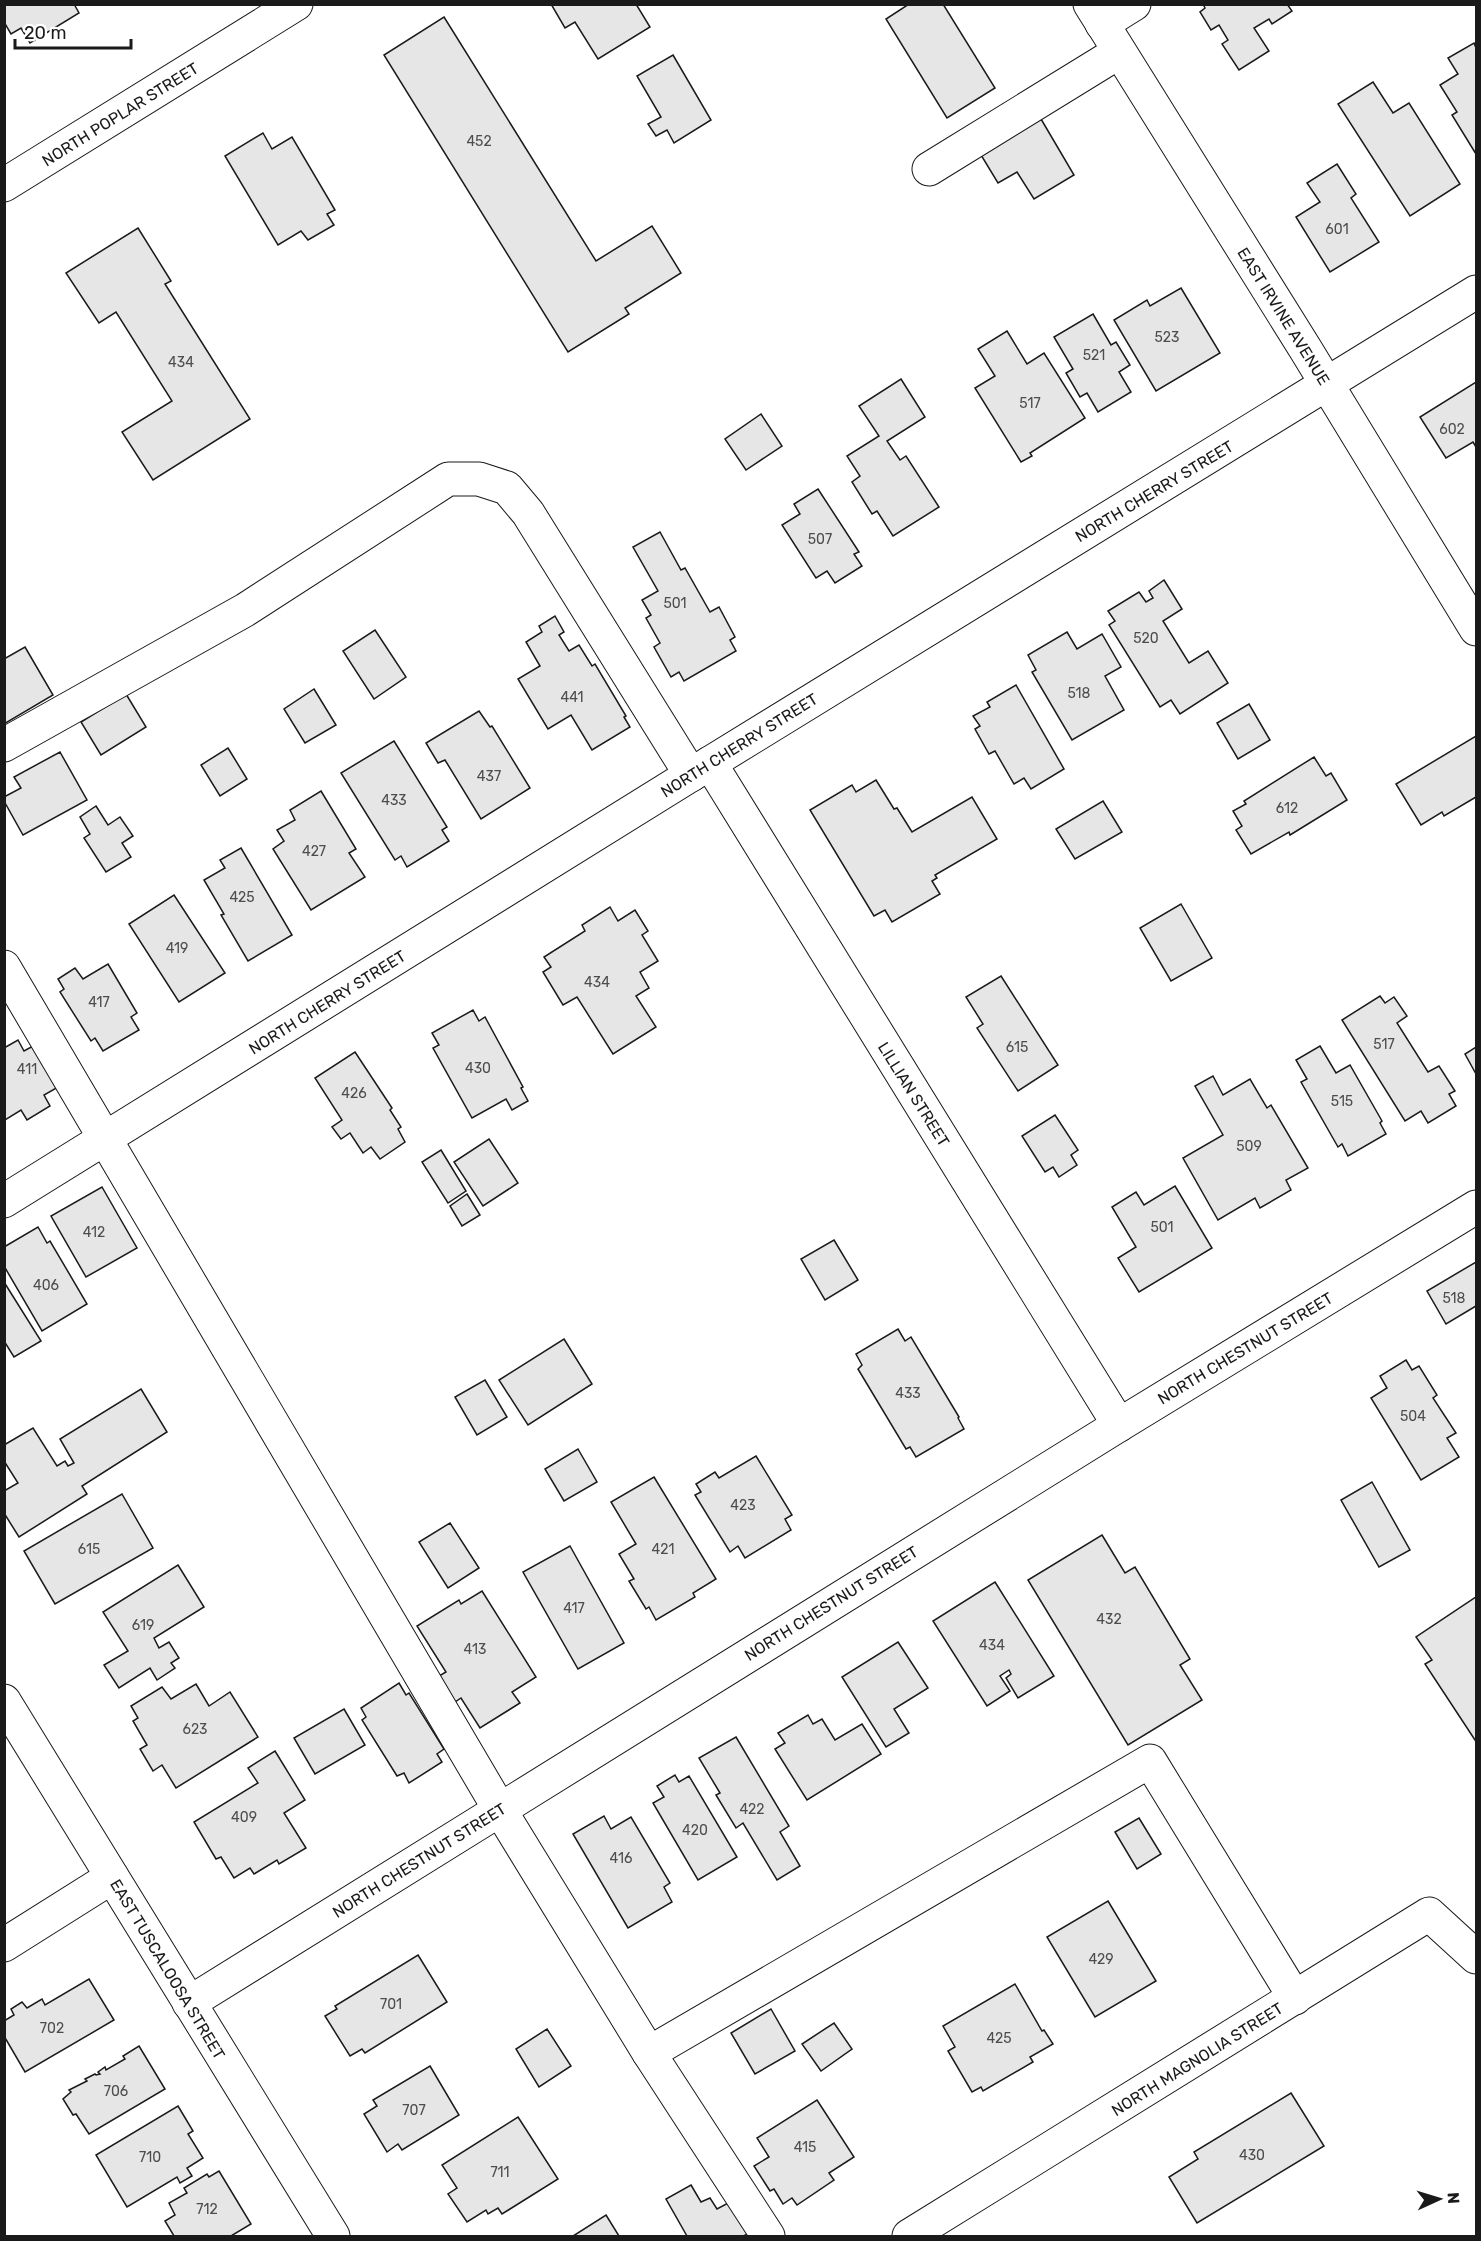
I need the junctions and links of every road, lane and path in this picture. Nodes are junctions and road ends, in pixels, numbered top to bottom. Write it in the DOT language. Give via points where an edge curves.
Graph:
graph roads {
  1 [pos="296,4"];
  2 [pos="1134,4"];
  3 [pos="1096,14"];
  4 [pos="1119,52"];
  5 [pos="929,169"];
  6 [pos="4,185"];
  7 [pos="1476,292"];
  8 [pos="1327,385"];
  9 [pos="1476,629"];
  10 [pos="4,745"];
  11 [pos="700,769"];
  12 [pos="4,968"];
  13 [pos="106,1139"];
  14 [pos="4,1201"];
  15 [pos="1476,1207"];
  16 [pos="1119,1425"];
  17 [pos="4,1701"];
  18 [pos="500,1810"];
  19 [pos="112,1877"];
  20 [pos="4,1946"];
  21 [pos="1476,1957"];
  22 [pos="1295,1998"];
  23 [pos="189,2003"];
  24 [pos="649,2053"];
  25 [pos="333,2236"];
  26 [pos="768,2236"];
  27 [pos="909,2236"];
  1 -- 6 [label="street, NORTH POPLAR STREET"];
  2 -- 3 [label="street"];
  3 -- 4 [label="street, EAST IRVINE AVENUE"];
  4 -- 5 [label="street"];
  4 -- 8 [label="street, EAST IRVINE AVENUE"];
  7 -- 8 [label="street, NORTH CHERRY STREET"];
  8 -- 9 [label="street, EAST IRVINE AVENUE"];
  8 -- 11 [label="street, NORTH CHERRY STREET"];
  10 -- 11 [label="street, LILLIAN STREET" via="245,610 448,479 479,479 507,488 528,513"];
  11 -- 13 [label="street, NORTH CHERRY STREET"];
  11 -- 16 [label="street, LILLIAN STREET"];
  12 -- 13 [label="street"];
  13 -- 14 [label="street, NORTH CHERRY STREET"];
  13 -- 18 [label="street"];
  15 -- 16 [label="street, NORTH CHESTNUT STREET"];
  16 -- 18 [label="street, NORTH CHESTNUT STREET"];
  17 -- 19 [label="street, EAST TUSCALOOSA STREET"];
  18 -- 23 [label="street, NORTH CHESTNUT STREET"];
  18 -- 24 [label="street"];
  19 -- 20 [label="street"];
  19 -- 23 [label="street, EAST TUSCALOOSA STREET"];
  21 -- 22 [label="street, NORTH MAGNOLIA STREET" via="1429,1914"];
  22 -- 24 [label="street" via="1150,1761"];
  22 -- 27 [label="street, NORTH MAGNOLIA STREET"];
  23 -- 25 [label="street, EAST TUSCALOOSA STREET"];
  24 -- 26 [label="street"];
}
